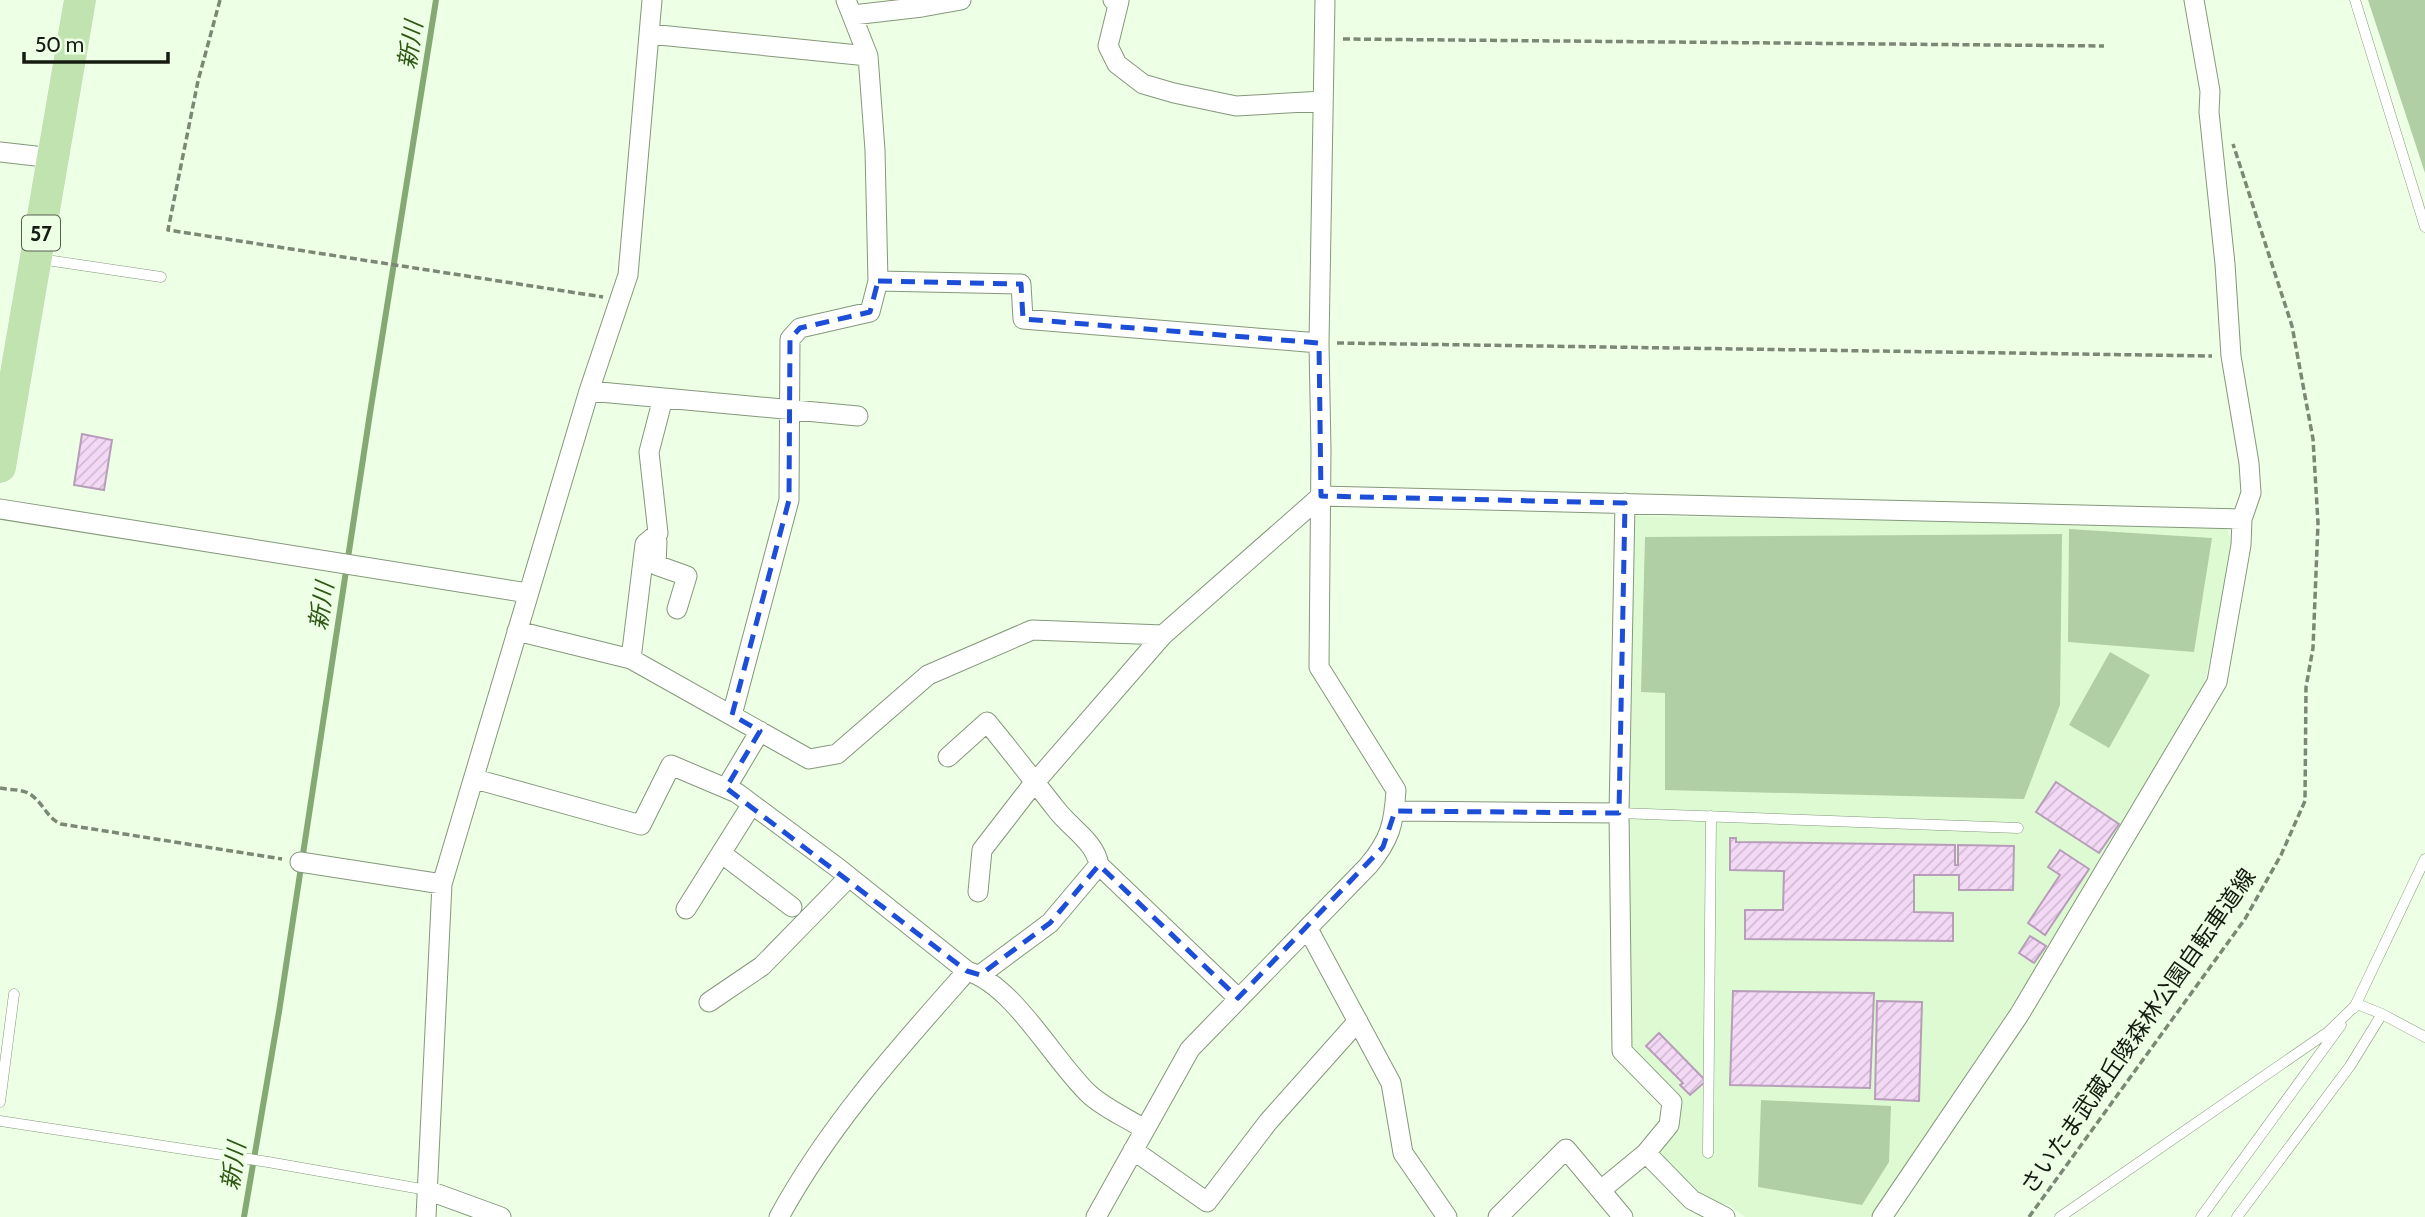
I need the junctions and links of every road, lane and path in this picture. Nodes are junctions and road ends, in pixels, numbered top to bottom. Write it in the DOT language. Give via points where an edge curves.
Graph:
graph roads {
  1 [pos="80,0"];
  2 [pos="220,0"];
  3 [pos="652,0"];
  4 [pos="961,0"];
  5 [pos="1117,0"];
  6 [pos="1325,0"];
  7 [pos="2193,0"];
  8 [pos="2355,0"];
  9 [pos="849,7"];
  10 [pos="649,34"];
  11 [pos="1325,39"];
  12 [pos="2104,46"];
  13 [pos="868,56"];
  14 [pos="1323,101"];
  15 [pos="2229,135"];
  16 [pos="0,152"];
  17 [pos="53,158"];
  18 [pos="2414,189"];
  19 [pos="2425,195"];
  20 [pos="2425,227"];
  21 [pos="36,258"];
  22 [pos="161,277"];
  23 [pos="878,281"];
  24 [pos="619,299"];
  25 [pos="1319,343"];
  26 [pos="2231,356"];
  27 [pos="589,391"];
  28 [pos="663,398"];
  29 [pos="790,410"];
  30 [pos="858,416"];
  31 [pos="1,460"];
  32 [pos="1321,496"];
  33 [pos="1625,503"];
  34 [pos="0,509"];
  35 [pos="2242,519"];
  36 [pos="658,533"];
  37 [pos="528,593"];
  38 [pos="677,609"];
  39 [pos="517,631"];
  40 [pos="1163,635"];
  41 [pos="631,659"];
  42 [pos="732,715"];
  43 [pos="760,731"];
  44 [pos="948,757"];
  45 [pos="475,779"];
  46 [pos="1036,781"];
  47 [pos="0,788"];
  48 [pos="726,788"];
  49 [pos="752,804"];
  50 [pos="1395,811"];
  51 [pos="1619,813"];
  52 [pos="1711,816"];
  53 [pos="2018,828"];
  54 [pos="721,853"];
  55 [pos="2425,859"];
  56 [pos="300,862"];
  57 [pos="1098,865"];
  58 [pos="849,877"];
  59 [pos="442,884"];
  60 [pos="978,892"];
  61 [pos="792,907"];
  62 [pos="686,909"];
  63 [pos="1307,929"];
  64 [pos="974,973"];
  65 [pos="14,994"];
  66 [pos="1238,998"];
  67 [pos="709,1002"];
  68 [pos="2357,1004"];
  69 [pos="2382,1014"];
  70 [pos="1358,1021"];
  71 [pos="2425,1037"];
  72 [pos="0,1102"];
  73 [pos="0,1121"];
  74 [pos="1144,1129"];
  75 [pos="1133,1150"];
  76 [pos="1646,1153"];
  77 [pos="1708,1153"];
  78 [pos="428,1190"];
  79 [pos="1601,1190"];
  80 [pos="426,1217"];
  81 [pos="501,1217"];
  82 [pos="779,1217"];
  83 [pos="1096,1217"];
  84 [pos="1447,1217"];
  85 [pos="1498,1217"];
  86 [pos="1623,1217"];
  87 [pos="1725,1217"];
  88 [pos="1882,1217"];
  89 [pos="2029,1217"];
  90 [pos="2060,1217"];
  91 [pos="2201,1217"];
  92 [pos="2237,1217"];
  1 -- 17 [label="main road, 57"];
  2 -- 24 [label="path" via="198,81 168,230"];
  3 -- 10 [label="street"];
  4 -- 9 [label="street" via="922,7"];
  5 -- 14 [label="street" via="1108,46 1117,64 1143,84 1236,106"];
  6 -- 11 [label="street"];
  7 -- 26 [label="street" via="2210,91"];
  8 -- 18 [label="lane"];
  9 -- 13 [label="street"];
  10 -- 13 [label="street"];
  10 -- 24 [label="street" via="628,275"];
  11 -- 12 [label="path"];
  11 -- 14 [label="street"];
  13 -- 23 [label="street"];
  14 -- 25 [label="street"];
  15 -- 89 [label="path, さいたま武蔵丘陵森林公園自転車道線" via="2292,326 2313,439 2318,523 2313,648 2306,687 2305,801 2245,919"];
  16 -- 17 [label="street"];
  17 -- 21 [label="main road, 57"];
  18 -- 19 [label="lane"];
  18 -- 20 [label="lane"];
  21 -- 22 [label="lane"];
  21 -- 31 [label="main road, 57"];
  23 -- 25 [label="street" via="1021,284 1023,319"];
  23 -- 29 [label="street" via="870,312 800,328 790,339"];
  24 -- 27 [label="street"];
  25 -- 26 [label="path"];
  25 -- 32 [label="street"];
  26 -- 35 [label="street" via="2249,463 2251,493"];
  27 -- 28 [label="street"];
  27 -- 37 [label="street"];
  28 -- 29 [label="street"];
  28 -- 36 [label="street" via="649,452"];
  29 -- 30 [label="street"];
  29 -- 42 [label="street" via="789,499"];
  32 -- 33 [label="street"];
  32 -- 40 [label="street"];
  32 -- 50 [label="street" via="1320,667 1396,790"];
  33 -- 35 [label="street"];
  33 -- 51 [label="street"];
  34 -- 37 [label="street"];
  35 -- 88 [label="street" via="2217,682 2019,1015"];
  36 -- 38 [label="street" via="656,565 687,576"];
  36 -- 41 [label="street" via="645,544"];
  37 -- 39 [label="street"];
  39 -- 41 [label="street"];
  39 -- 45 [label="street"];
  40 -- 43 [label="street" via="1032,630 928,676 837,754 809,759"];
  40 -- 46 [label="street"];
  41 -- 42 [label="street"];
  42 -- 43 [label="street"];
  43 -- 48 [label="street"];
  44 -- 46 [label="street" via="987,722"];
  45 -- 48 [label="street" via="640,825 671,765"];
  45 -- 59 [label="street"];
  46 -- 57 [label="street" via="1096,852"];
  46 -- 60 [label="street" via="982,850"];
  47 -- 56 [label="path" via="28,793 61,824"];
  48 -- 49 [label="street"];
  49 -- 54 [label="street"];
  49 -- 58 [label="street"];
  50 -- 51 [label="street"];
  50 -- 63 [label="street" via="1383,847"];
  51 -- 52 [label="lane"];
  51 -- 76 [label="street" via="1622,1051 1672,1102 1668,1125"];
  52 -- 53 [label="lane"];
  52 -- 77 [label="lane"];
  54 -- 61 [label="street"];
  54 -- 62 [label="street"];
  55 -- 68 [label="lane"];
  56 -- 59 [label="street"];
  57 -- 64 [label="street" via="1050,923"];
  57 -- 66 [label="street"];
  58 -- 64 [label="street"];
  58 -- 67 [label="street" via="762,966"];
  59 -- 78 [label="street"];
  63 -- 66 [label="street"];
  63 -- 70 [label="street"];
  64 -- 74 [label="street" via="1008,999 1090,1095"];
  64 -- 82 [label="street" via="860,1095 803,1173"];
  65 -- 72 [label="lane"];
  66 -- 74 [label="street" via="1189,1049"];
  68 -- 69 [label="lane"];
  68 -- 90 [label="lane" via="2328,1031"];
  68 -- 91 [label="lane"];
  69 -- 71 [label="lane"];
  69 -- 92 [label="lane" via="2350,1066"];
  70 -- 75 [label="street" via="1268,1122 1207,1202"];
  70 -- 84 [label="street" via="1391,1083 1403,1153"];
  73 -- 78 [label="lane"];
  74 -- 75 [label="street"];
  75 -- 83 [label="street"];
  76 -- 79 [label="street"];
  76 -- 87 [label="street" via="1692,1200"];
  78 -- 80 [label="street"];
  78 -- 81 [label="street"];
  79 -- 85 [label="street" via="1566,1149"];
  79 -- 86 [label="street"];
}
